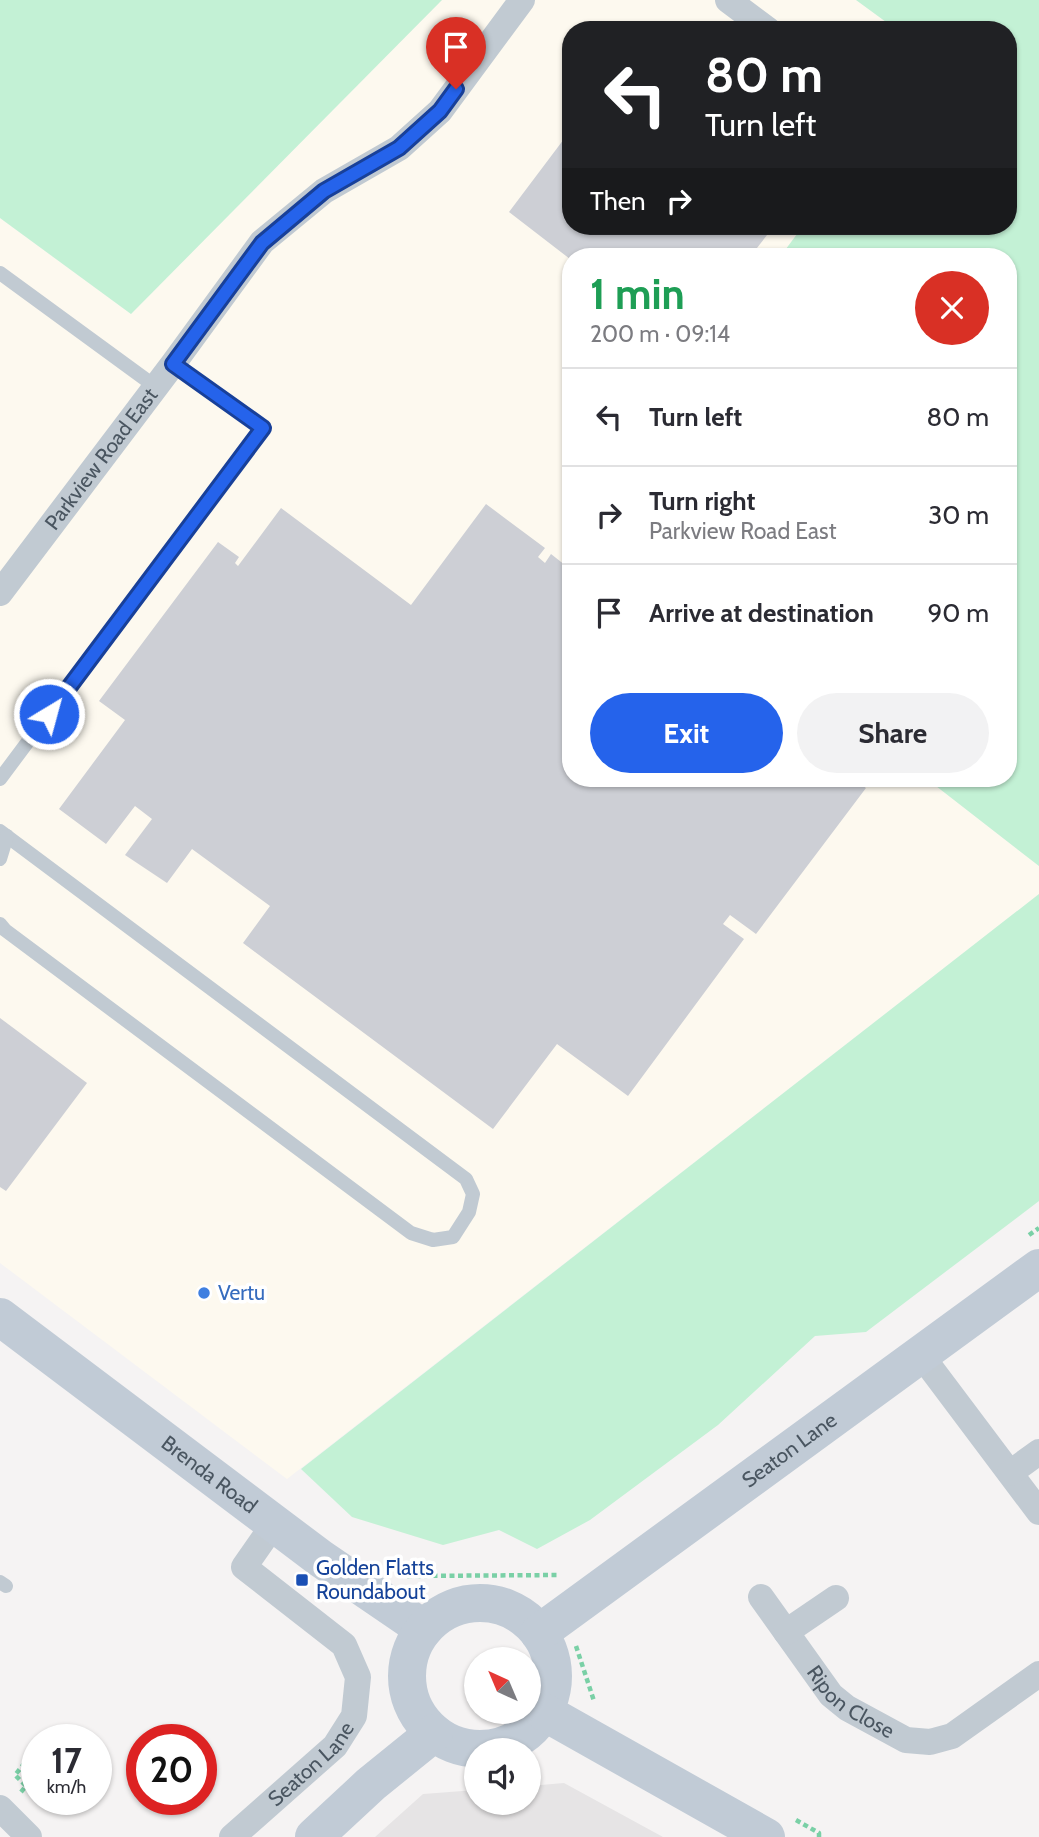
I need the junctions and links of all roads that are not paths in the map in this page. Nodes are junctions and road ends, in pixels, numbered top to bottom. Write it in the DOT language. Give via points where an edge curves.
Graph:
graph roads {
  1 [pos="522,0"];
  2 [pos="728,0"];
  3 [pos="756,21"];
  4 [pos="0,273"];
  5 [pos="173,364"];
  6 [pos="156,387"];
  7 [pos="0,593"];
  8 [pos="0,779"];
  9 [pos="4,834"];
  10 [pos="0,859"];
  11 [pos="0,924"];
  12 [pos="1034,1252"];
  13 [pos="0,1317"];
  14 [pos="921,1355"];
  15 [pos="1039,1452"];
  16 [pos="1010,1473"];
  17 [pos="1039,1512"];
  18 [pos="274,1524"];
  19 [pos="761,1597"];
  20 [pos="836,1598"];
  21 [pos="424,1629"];
  22 [pos="786,1632"];
  23 [pos="557,1635"];
  24 [pos="1039,1674"];
  25 [pos="544,1712"];
  26 [pos="434,1733"];
  27 [pos="7,1804"];
  28 [pos="781,1828"];
  29 [pos="29,1837"];
  30 [pos="232,1837"];
  31 [pos="314,1837"];
  1 -- 5 [label="street, Parkview Road East" via="440,111 399,148 324,191 262,243"];
  2 -- 3 [label="street"];
  4 -- 6 [label="lane"];
  5 -- 6 [label="street, Parkview Road East"];
  5 -- 8 [label="lane" via="263,428"];
  6 -- 7 [label="street, Parkview Road East"];
  9 -- 10 [label="lane"];
  9 -- 11 [label="lane" via="466,1179 473,1194 453,1237 433,1240 411,1233"];
  12 -- 14 [label="main road, Seaton Lane"];
  13 -- 18 [label="main road, Brenda Road"];
  14 -- 16 [label="street"];
  14 -- 23 [label="main road, Seaton Lane" via="589,1597"];
  15 -- 16 [label="street"];
  16 -- 17 [label="street"];
  18 -- 21 [label="main road, Brenda Road"];
  18 -- 30 [label="street, Seaton Lane" via="244,1567 344,1645 358,1677 354,1716 335,1746"];
  19 -- 22 [label="street, Ripon Close"];
  20 -- 22 [label="street"];
  21 -- 23 [label="main road" via="440,1614 461,1605 483,1603 504,1606"];
  21 -- 26 [label="main road" via="412,1648 409,1694 418,1716"];
  22 -- 24 [label="street, Ripon Close" via="831,1695 906,1740 930,1742 953,1736"];
  23 -- 25 [label="main road" via="549,1651 554,1672"];
  25 -- 26 [label="main road" via="528,1732 506,1744 481,1749 456,1745"];
  25 -- 28 [label="main road"];
  26 -- 31 [label="main road"];
  27 -- 29 [label="street"];
}
